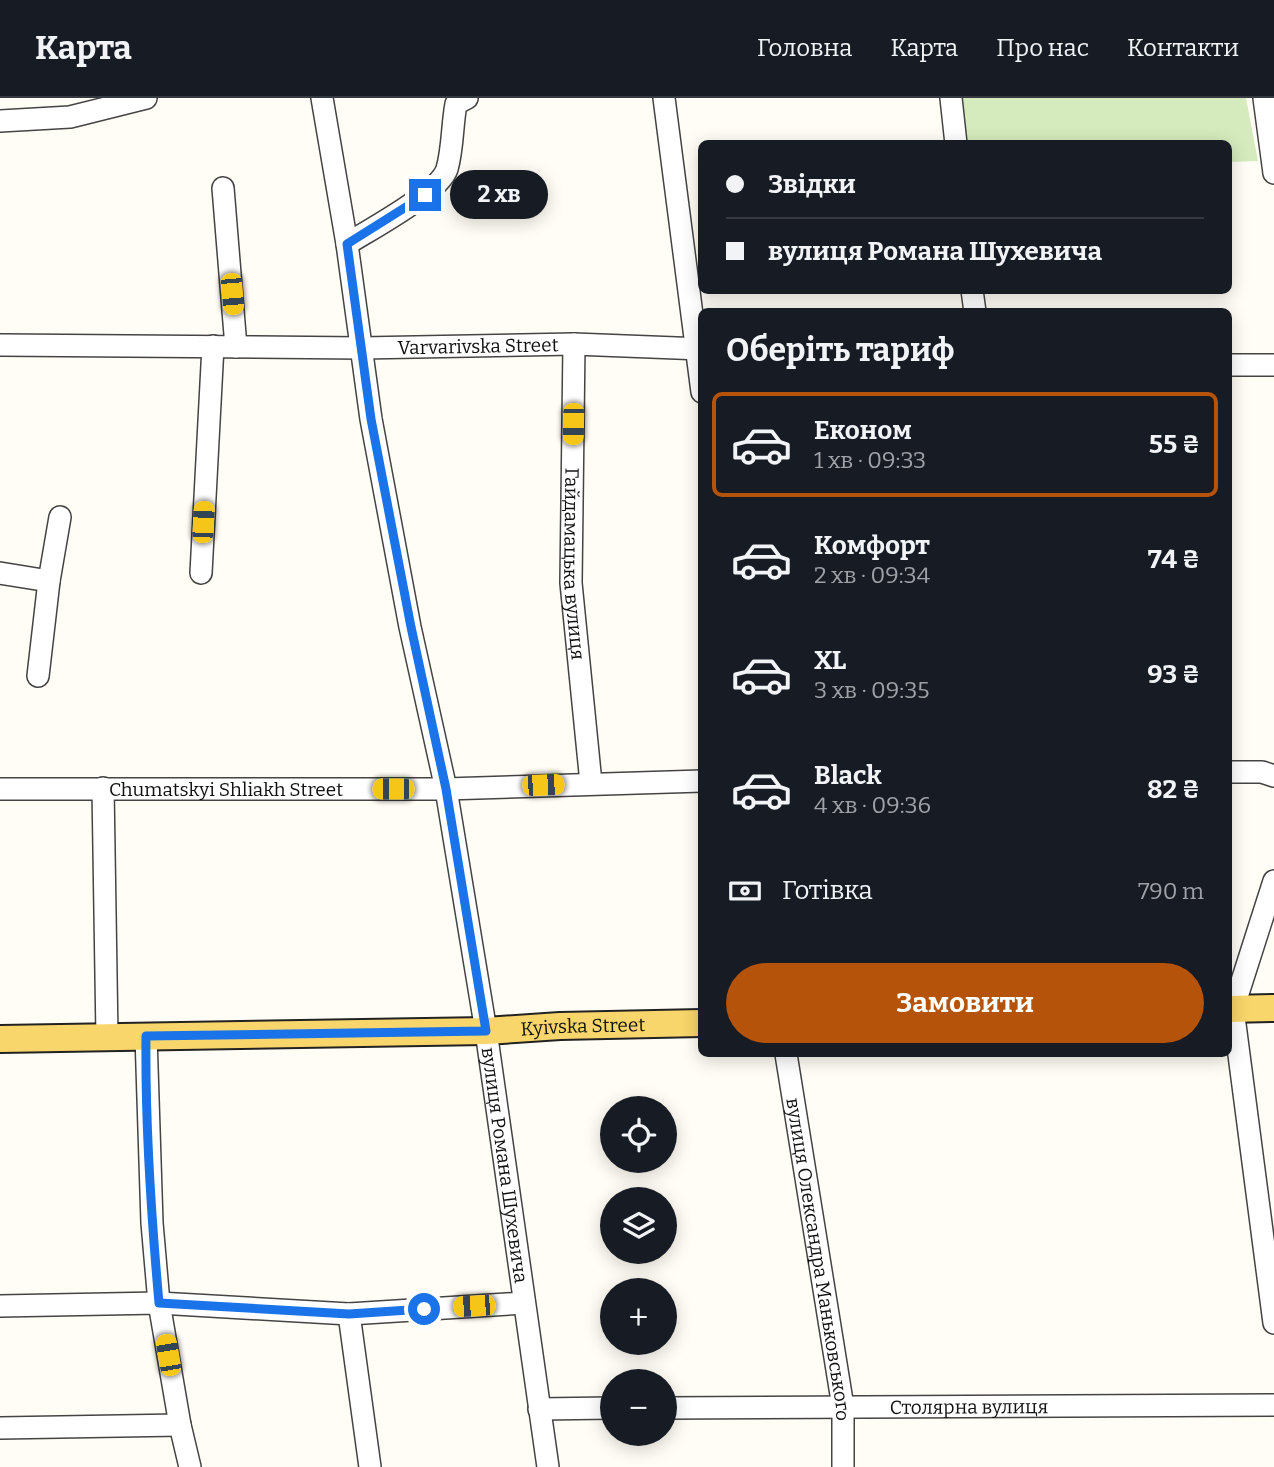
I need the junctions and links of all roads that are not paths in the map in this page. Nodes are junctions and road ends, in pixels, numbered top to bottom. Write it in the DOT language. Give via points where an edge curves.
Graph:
graph roads {
  1 [pos="146,98"];
  2 [pos="322,98"];
  3 [pos="467,98"];
  4 [pos="664,98"];
  5 [pos="951,98"];
  6 [pos="1264,98"];
  7 [pos="0,121"];
  8 [pos="956,140"];
  9 [pos="1274,173"];
  10 [pos="223,188"];
  11 [pos="347,244"];
  12 [pos="698,342"];
  13 [pos="574,344"];
  14 [pos="0,345"];
  15 [pos="213,346"];
  16 [pos="236,347"];
  17 [pos="362,348"];
  18 [pos="698,349"];
  19 [pos="1232,365"];
  20 [pos="1274,365"];
  21 [pos="60,517"];
  22 [pos="0,573"];
  23 [pos="201,573"];
  24 [pos="49,581"];
  25 [pos="38,676"];
  26 [pos="1232,772"];
  27 [pos="1274,776"];
  28 [pos="698,781"];
  29 [pos="591,783"];
  30 [pos="103,788"];
  31 [pos="0,789"];
  32 [pos="446,789"];
  33 [pos="1274,881"];
  34 [pos="1232,1006"];
  35 [pos="1274,1008"];
  36 [pos="1232,1009"];
  37 [pos="1232,1016"];
  38 [pos="698,1023"];
  39 [pos="486,1031"];
  40 [pos="146,1036"];
  41 [pos="107,1037"];
  42 [pos="0,1039"];
  43 [pos="786,1057"];
  44 [pos="159,1303"];
  45 [pos="524,1303"];
  46 [pos="0,1306"];
  47 [pos="349,1314"];
  48 [pos="1274,1323"];
  49 [pos="1274,1405"];
  50 [pos="843,1406"];
  51 [pos="600,1408"];
  52 [pos="677,1408"];
  53 [pos="540,1409"];
  54 [pos="180,1425"];
  55 [pos="0,1428"];
  56 [pos="190,1467"];
  57 [pos="370,1467"];
  58 [pos="548,1467"];
  59 [pos="843,1467"];
  1 -- 7 [label="street" via="70,117"];
  2 -- 11 [label="street, вулиця Романа Шухевича"];
  3 -- 11 [label="street" via="456,104 446,172 425,195"];
  4 -- 12 [label="street"];
  5 -- 8 [label="street"];
  6 -- 9 [label="street"];
  10 -- 16 [label="street"];
  11 -- 17 [label="street, вулиця Романа Шухевича"];
  13 -- 17 [label="street, Varvarivska Street"];
  13 -- 18 [label="street, Varvarivska Street"];
  13 -- 29 [label="street, Гайдамацька вулиця" via="571,583"];
  14 -- 15 [label="street, Varvarivska Street"];
  15 -- 16 [label="street, Varvarivska Street"];
  15 -- 23 [label="street"];
  16 -- 17 [label="street, Varvarivska Street"];
  17 -- 32 [label="street, вулиця Романа Шухевича" via="403,588"];
  19 -- 20 [label="street"];
  21 -- 24 [label="street"];
  22 -- 24 [label="street"];
  24 -- 25 [label="street"];
  26 -- 27 [label="street"];
  28 -- 29 [label="street, Chumatskyi Shliakh Street"];
  29 -- 32 [label="street, Chumatskyi Shliakh Street"];
  30 -- 31 [label="street, Chumatskyi Shliakh Street"];
  30 -- 32 [label="street, Chumatskyi Shliakh Street"];
  30 -- 41 [label="street"];
  32 -- 39 [label="street, вулиця Романа Шухевича"];
  33 -- 34 [label="street"];
  35 -- 36 [label="main road"];
  37 -- 48 [label="street"];
  38 -- 39 [label="main road, Kyivska Street"];
  39 -- 40 [label="main road, Kyivska Street"];
  39 -- 45 [label="street, вулиця Романа Шухевича"];
  40 -- 41 [label="main road, Kyivska Street"];
  40 -- 44 [label="street"];
  41 -- 42 [label="main road, Kyivska Street"];
  43 -- 50 [label="street, вулиця Олександра Маньковського"];
  44 -- 46 [label="street"];
  44 -- 47 [label="street"];
  44 -- 54 [label="street"];
  45 -- 47 [label="street"];
  45 -- 53 [label="street, вулиця Романа Шухевича"];
  47 -- 57 [label="street"];
  49 -- 50 [label="street, Столярна вулиця"];
  50 -- 52 [label="street, Столярна вулиця"];
  50 -- 59 [label="street, вулиця Олександра Маньковського"];
  51 -- 53 [label="street"];
  53 -- 58 [label="street, вулиця Романа Шухевича"];
  54 -- 55 [label="street"];
  54 -- 56 [label="street"];
}
